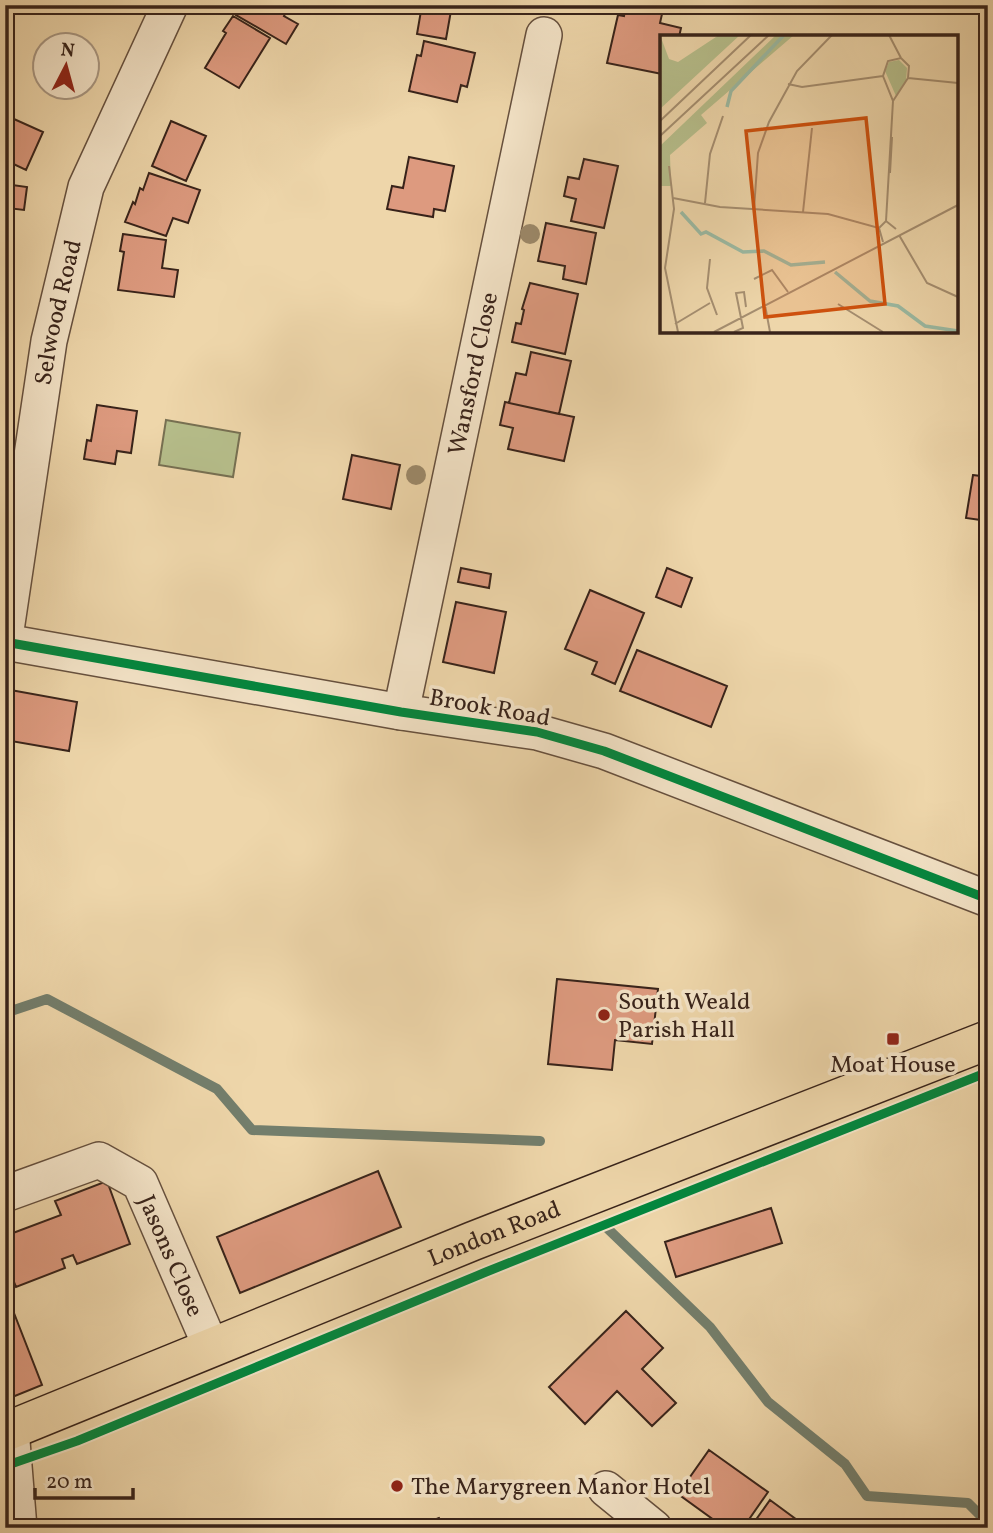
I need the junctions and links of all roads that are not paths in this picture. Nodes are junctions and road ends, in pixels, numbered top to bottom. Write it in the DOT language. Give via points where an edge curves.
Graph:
graph roads {
  1 [pos="170,5"];
  2 [pos="544,35"];
  3 [pos="5,637"];
  4 [pos="5,642"];
  5 [pos="401,712"];
  6 [pos="988,899"];
  7 [pos="988,1040"];
  8 [pos="5,1194"];
  9 [pos="211,1347"];
  10 [pos="8,1430"];
  11 [pos="606,1489"];
  12 [pos="19,1528"];
  13 [pos="654,1528"];
  1 -- 3 [label="street, Selwood Road" via="86,187 49,341"];
  2 -- 5 [label="street, Wansford Close"];
  4 -- 5 [label="street, Brook Road"];
  5 -- 6 [label="street, Brook Road" via="537,732 604,751"];
  7 -- 9 [label="main road, London Road"];
  8 -- 9 [label="street, Jasons Close" via="99,1160 140,1183"];
  9 -- 10 [label="main road, London Road"];
  10 -- 12 [label="street"];
  11 -- 13 [label="street"];
}
